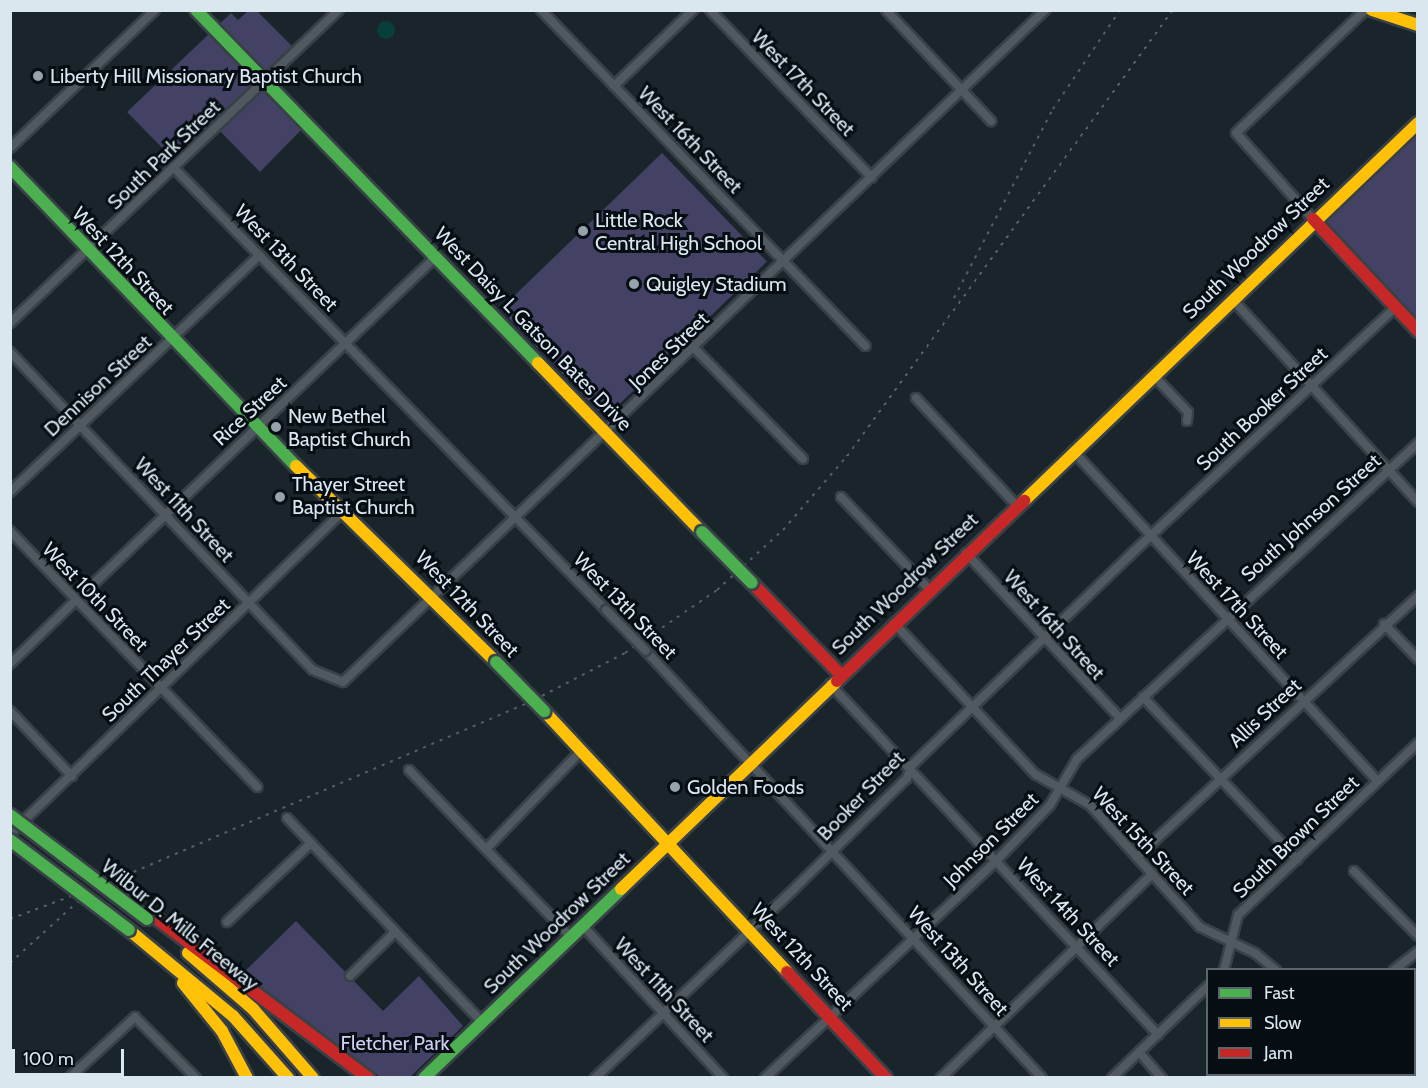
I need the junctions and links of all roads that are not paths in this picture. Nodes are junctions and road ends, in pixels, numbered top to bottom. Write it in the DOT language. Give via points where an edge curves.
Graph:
graph roads {
  1 [pos="155,10"];
  2 [pos="196,10"];
  3 [pos="339,10"];
  4 [pos="541,10"];
  5 [pos="693,10"];
  6 [pos="710,10"];
  7 [pos="886,10"];
  8 [pos="1045,10"];
  9 [pos="1365,10"];
  10 [pos="1372,10"];
  11 [pos="1418,25"];
  12 [pos="265,81"];
  13 [pos="614,86"];
  14 [pos="962,90"];
  15 [pos="991,121"];
  16 [pos="1418,123"];
  17 [pos="10,148"];
  18 [pos="10,167"];
  19 [pos="174,168"];
  20 [pos="872,178"];
  21 [pos="1313,219"];
  22 [pos="86,252"];
  23 [pos="260,255"];
  24 [pos="436,257"];
  25 [pos="786,261"];
  26 [pos="1232,299"];
  27 [pos="1396,307"];
  28 [pos="10,323"];
  29 [pos="1418,331"];
  30 [pos="171,340"];
  31 [pos="347,344"];
  32 [pos="866,346"];
  33 [pos="695,349"];
  34 [pos="10,352"];
  35 [pos="1153,375"];
  36 [pos="1312,385"];
  37 [pos="916,398"];
  38 [pos="1187,421"];
  39 [pos="81,424"];
  40 [pos="255,429"];
  41 [pos="607,434"];
  42 [pos="1418,443"];
  43 [pos="1072,450"];
  44 [pos="803,459"];
  45 [pos="1388,471"];
  46 [pos="10,492"];
  47 [pos="841,497"];
  48 [pos="1418,502"];
  49 [pos="1016,504"];
  50 [pos="345,509"];
  51 [pos="164,514"];
  52 [pos="517,518"];
  53 [pos="10,531"];
  54 [pos="1151,536"];
  55 [pos="966,553"];
  56 [pos="929,589"];
  57 [pos="86,591"];
  58 [pos="1418,596"];
  59 [pos="434,598"];
  60 [pos="76,600"];
  61 [pos="249,602"];
  62 [pos="1227,618"];
  63 [pos="893,623"];
  64 [pos="1384,624"];
  65 [pos="1044,638"];
  66 [pos="1418,659"];
  67 [pos="10,664"];
  68 [pos="840,674"];
  69 [pos="338,683"];
  70 [pos="830,684"];
  71 [pos="161,688"];
  72 [pos="1143,697"];
  73 [pos="1303,701"];
  74 [pos="973,709"];
  75 [pos="10,711"];
  76 [pos="1119,718"];
  77 [pos="1418,743"];
  78 [pos="582,750"];
  79 [pos="752,759"];
  80 [pos="409,770"];
  81 [pos="910,771"];
  82 [pos="72,776"];
  83 [pos="1220,777"];
  84 [pos="1378,781"];
  85 [pos="257,787"];
  86 [pos="1058,787"];
  87 [pos="10,815"];
  88 [pos="287,818"];
  89 [pos="10,834"];
  90 [pos="10,840"];
  91 [pos="670,842"];
  92 [pos="311,843"];
  93 [pos="486,849"];
  94 [pos="833,849"];
  95 [pos="1137,857"];
  96 [pos="1297,859"];
  97 [pos="996,861"];
  98 [pos="1354,871"];
  99 [pos="1152,874"];
  100 [pos="149,917"];
  101 [pos="228,922"];
  102 [pos="582,925"];
  103 [pos="751,930"];
  104 [pos="395,932"];
  105 [pos="570,936"];
  106 [pos="1418,936"];
  107 [pos="915,938"];
  108 [pos="1230,943"];
  109 [pos="1077,946"];
  110 [pos="151,947"];
  111 [pos="1418,951"];
  112 [pos="1224,968"];
  113 [pos="1274,968"];
  114 [pos="1395,968"];
  115 [pos="350,976"];
  116 [pos="1206,988"];
  117 [pos="662,1012"];
  118 [pos="832,1018"];
  119 [pos="482,1022"];
  120 [pos="995,1026"];
  121 [pos="1158,1034"];
  122 [pos="1139,1052"];
  123 [pos="427,1076"];
  124 [pos="69,1077"];
  125 [pos="196,1077"];
  126 [pos="247,1077"];
  127 [pos="288,1077"];
  128 [pos="313,1077"];
  129 [pos="368,1077"];
  130 [pos="595,1077"];
  131 [pos="723,1077"];
  132 [pos="765,1077"];
  133 [pos="886,1077"];
  134 [pos="941,1077"];
  135 [pos="1042,1077"];
  136 [pos="1112,1077"];
  137 [pos="1162,1077"];
  1 -- 17 [label="street"];
  2 -- 12 [label="main road, West Daisy L Gatson Bates Drive"];
  3 -- 12 [label="street, South Park Street"];
  4 -- 13 [label="street, West 16th Street"];
  5 -- 13 [label="street"];
  6 -- 20 [label="street, West 17th Street"];
  7 -- 14 [label="street"];
  8 -- 14 [label="street, Jones Street"];
  9 -- 21 [label="street" via="1236,133"];
  10 -- 11 [label="main road"];
  12 -- 19 [label="street, South Park Street"];
  12 -- 24 [label="main road, West Daisy L Gatson Bates Drive"];
  13 -- 25 [label="street, West 16th Street"];
  14 -- 15 [label="street"];
  14 -- 20 [label="street, Jones Street"];
  16 -- 21 [label="main road, South Woodrow Street"];
  18 -- 22 [label="main road, West 12th Street"];
  19 -- 22 [label="street, South Park Street"];
  19 -- 23 [label="street, West 13th Street"];
  20 -- 25 [label="street, Jones Street"];
  21 -- 26 [label="main road, South Woodrow Street"];
  21 -- 27 [label="main road"];
  22 -- 28 [label="street, South Park Street"];
  22 -- 30 [label="main road, West 12th Street"];
  23 -- 30 [label="street, Dennison Street"];
  23 -- 31 [label="street, West 13th Street"];
  24 -- 31 [label="street, Rice Street"];
  24 -- 41 [label="main road, West Daisy L Gatson Bates Drive"];
  25 -- 32 [label="street, West 16th Street"];
  25 -- 33 [label="street, Jones Street"];
  26 -- 35 [label="main road, South Woodrow Street"];
  26 -- 36 [label="street"];
  27 -- 29 [label="main road"];
  27 -- 36 [label="street, South Booker Street"];
  30 -- 39 [label="street, Dennison Street"];
  30 -- 40 [label="main road, West 12th Street"];
  31 -- 40 [label="street, Rice Street"];
  31 -- 52 [label="street, West 13th Street"];
  33 -- 41 [label="street, Jones Street"];
  33 -- 44 [label="street"];
  34 -- 39 [label="street, West 11th Street"];
  35 -- 38 [label="street" via="1188,412"];
  35 -- 43 [label="main road, South Woodrow Street"];
  36 -- 45 [label="street"];
  36 -- 54 [label="street, South Booker Street"];
  37 -- 49 [label="street"];
  39 -- 46 [label="street, Dennison Street"];
  39 -- 51 [label="street, West 11th Street"];
  40 -- 50 [label="main road, West 12th Street"];
  40 -- 51 [label="street, Rice Street"];
  41 -- 52 [label="street, Jones Street"];
  41 -- 68 [label="main road, West Daisy L Gatson Bates Drive, bridge"];
  42 -- 45 [label="street, South Johnson Street"];
  43 -- 49 [label="main road, South Woodrow Street"];
  43 -- 54 [label="street, West 17th Street"];
  45 -- 48 [label="street"];
  45 -- 62 [label="street, South Johnson Street"];
  47 -- 56 [label="street"];
  49 -- 55 [label="main road, South Woodrow Street"];
  50 -- 59 [label="main road, West 12th Street"];
  50 -- 61 [label="street, South Thayer Street"];
  51 -- 57 [label="street, Rice Street"];
  51 -- 61 [label="street, West 11th Street"];
  52 -- 59 [label="street, Jones Street"];
  52 -- 79 [label="street, West 13th Street, bridge"];
  53 -- 60 [label="street, West 10th Street"];
  54 -- 62 [label="street, West 17th Street"];
  54 -- 65 [label="street, Booker Street"];
  55 -- 56 [label="main road, South Woodrow Street"];
  55 -- 65 [label="street, West 16th Street"];
  56 -- 63 [label="main road, South Woodrow Street"];
  58 -- 64 [label="street, Allis Street"];
  59 -- 69 [label="street, Jones Street" via="356,673"];
  59 -- 78 [label="main road, West 12th Street, bridge"];
  60 -- 67 [label="street"];
  60 -- 71 [label="street, West 10th Street"];
  61 -- 69 [label="street, West 11th Street" via="313,670"];
  61 -- 71 [label="street, South Thayer Street"];
  62 -- 72 [label="street, Johnson Street"];
  62 -- 73 [label="street, West 17th Street"];
  63 -- 68 [label="main road, South Woodrow Street"];
  63 -- 74 [label="street, West 15th Street"];
  64 -- 66 [label="street"];
  64 -- 73 [label="street, Allis Street"];
  65 -- 74 [label="street, Booker Street"];
  65 -- 76 [label="street, West 16th Street"];
  68 -- 70 [label="main road, South Woodrow Street"];
  70 -- 79 [label="main road, South Woodrow Street"];
  70 -- 81 [label="street, West 14th Street"];
  71 -- 82 [label="street, South Thayer Street"];
  71 -- 85 [label="street, West 10th Street"];
  72 -- 76 [label="street, Johnson Street"];
  72 -- 83 [label="street"];
  73 -- 83 [label="street, Allis Street"];
  73 -- 84 [label="street, West 17th Street"];
  74 -- 81 [label="street, Booker Street"];
  74 -- 86 [label="street, West 15th Street" via="1035,774"];
  75 -- 82 [label="street"];
  76 -- 86 [label="street, Johnson Street" via="1077,759"];
  77 -- 84 [label="street, South Brown Street"];
  78 -- 91 [label="main road, West 12th Street"];
  78 -- 93 [label="street"];
  79 -- 91 [label="main road, South Woodrow Street"];
  79 -- 94 [label="street, West 13th Street"];
  80 -- 93 [label="street"];
  81 -- 94 [label="street, Booker Street"];
  81 -- 97 [label="street, West 14th Street"];
  82 -- 89 [label="street, South Thayer Street"];
  83 -- 95 [label="street, Allis Street"];
  83 -- 96 [label="street"];
  84 -- 96 [label="street, South Brown Street"];
  86 -- 95 [label="street, West 15th Street" via="1083,799"];
  86 -- 97 [label="street, Johnson Street" via="1050,805"];
  87 -- 100 [label="main road, Wilbur D. Mills Freeway, bridge"];
  88 -- 92 [label="street"];
  90 -- 110 [label="main road, Wilbur D. Mills Freeway, bridge"];
  91 -- 102 [label="main road, South Woodrow Street"];
  91 -- 103 [label="main road, West 12th Street"];
  92 -- 101 [label="street"];
  92 -- 104 [label="street"];
  93 -- 105 [label="street"];
  94 -- 103 [label="street, Booker Street"];
  94 -- 107 [label="street, West 13th Street"];
  95 -- 99 [label="street, West 15th Street"];
  96 -- 108 [label="street, South Brown Street" via="1238,915"];
  97 -- 107 [label="street, Johnson Street"];
  97 -- 109 [label="street, West 14th Street"];
  98 -- 106 [label="street"];
  99 -- 108 [label="street, West 15th Street" via="1200,927"];
  99 -- 109 [label="street"];
  100 -- 128 [label="main road, Wilbur D. Mills Freeway" via="253,1009"];
  100 -- 129 [label="main road"];
  102 -- 105 [label="main road, South Woodrow Street"];
  102 -- 117 [label="street, West 11th Street"];
  103 -- 117 [label="street, Booker Street"];
  103 -- 118 [label="main road, West 12th Street"];
  104 -- 115 [label="street"];
  104 -- 119 [label="street"];
  105 -- 119 [label="main road, South Woodrow Street"];
  107 -- 118 [label="street, Johnson Street"];
  107 -- 120 [label="street, West 13th Street"];
  108 -- 112 [label="street, South Brown Street"];
  108 -- 113 [label="street, West 15th Street"];
  109 -- 120 [label="street"];
  109 -- 121 [label="street, West 14th Street"];
  110 -- 126 [label="main road" via="208,1013"];
  110 -- 127 [label="main road, Wilbur D. Mills Freeway" via="233,1016"];
  111 -- 114 [label="street"];
  116 -- 121 [label="street"];
  117 -- 130 [label="street, Booker Street"];
  117 -- 131 [label="street, West 11th Street"];
  118 -- 132 [label="street, Johnson Street"];
  118 -- 133 [label="main road, West 12th Street"];
  119 -- 123 [label="main road, South Woodrow Street"];
  120 -- 134 [label="street"];
  120 -- 135 [label="street, West 13th Street"];
  121 -- 122 [label="street"];
  122 -- 136 [label="street"];
  122 -- 137 [label="street"];
  124 -- 125 [label="street" via="135,1017"];
}
